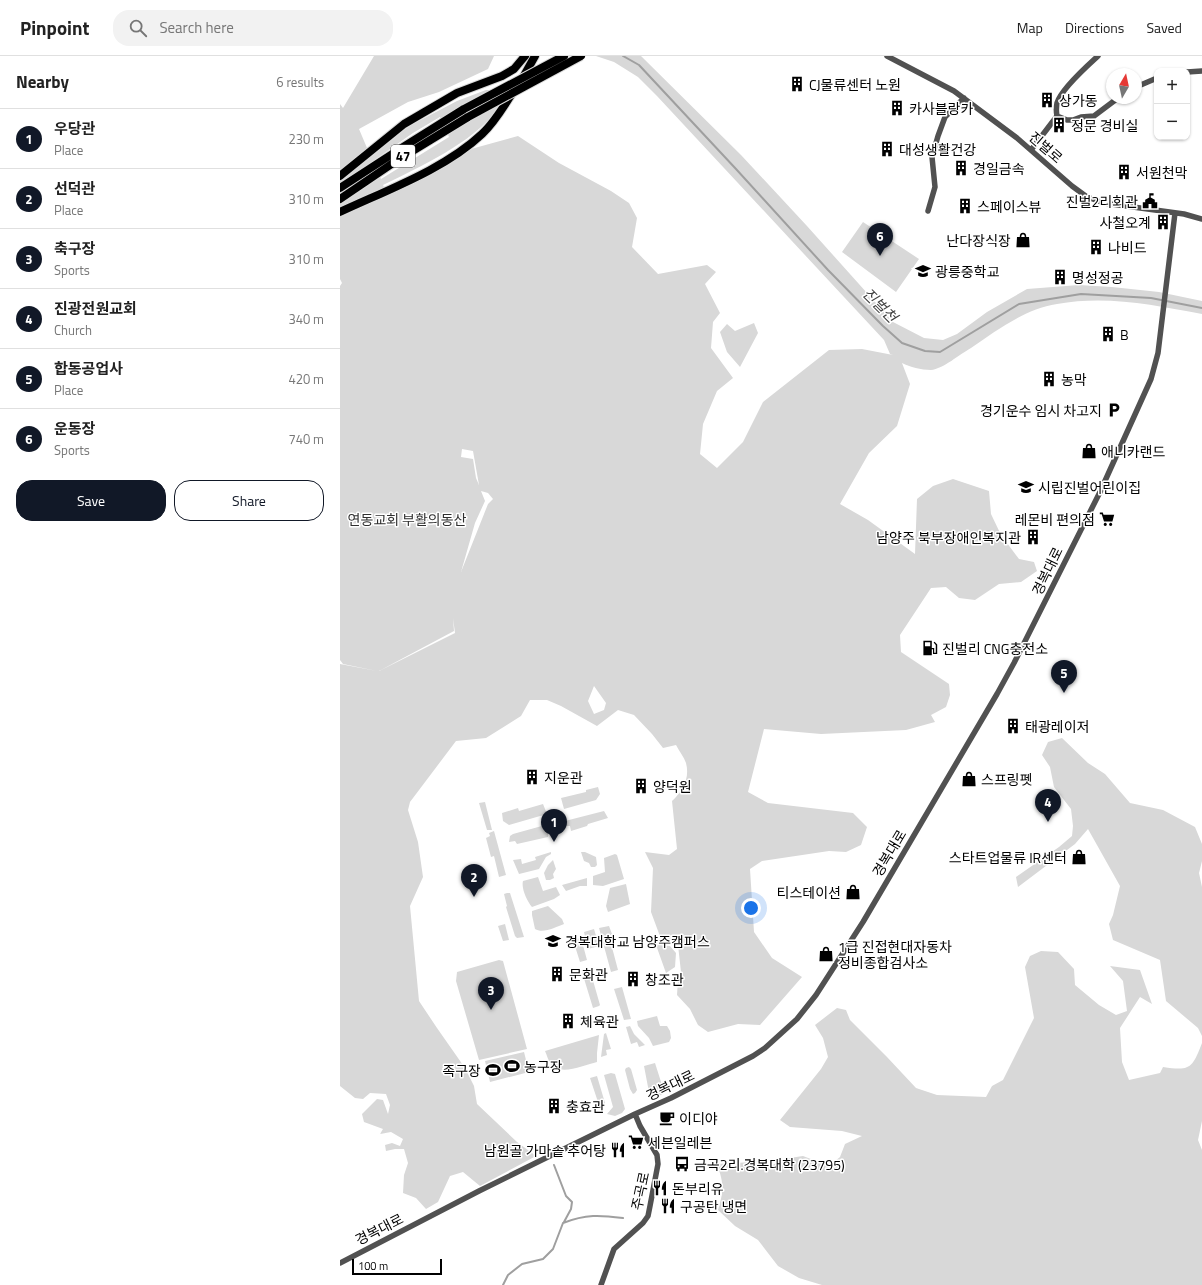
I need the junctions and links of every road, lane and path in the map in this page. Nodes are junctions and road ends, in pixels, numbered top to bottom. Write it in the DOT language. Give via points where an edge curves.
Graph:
graph roads {
  1 [pos="525,56"];
  2 [pos="535,56"];
  3 [pos="564,56"];
  4 [pos="582,56"];
  5 [pos="887,56"];
  6 [pos="1098,56"];
  7 [pos="1202,71"];
  8 [pos="1190,72"];
  9 [pos="1154,79"];
  10 [pos="1142,84"];
  11 [pos="964,98"];
  12 [pos="1110,104"];
  13 [pos="466,113"];
  14 [pos="1057,116"];
  15 [pos="1031,150"];
  16 [pos="340,176"];
  17 [pos="340,188"];
  18 [pos="340,199"];
  19 [pos="928,211"];
  20 [pos="340,212"];
  21 [pos="1175,213"];
  22 [pos="1202,219"];
  23 [pos="635,1114"];
  24 [pos="340,1263"];
  25 [pos="601,1285"];
  1 -- 16 [label="highway" via="514,69 502,76 457,93 404,124"];
  2 -- 20 [label="highway" via="524,77 483,134 453,157"];
  3 -- 13 [label="highway, 47, bridge"];
  4 -- 13 [label="highway, 47, bridge"];
  5 -- 11 [label="street, 진벌로"];
  6 -- 14 [label="street" via="1060,96 1057,102"];
  7 -- 8 [label="street"];
  9 -- 10 [label="street"];
  11 -- 15 [label="street, 진벌로"];
  11 -- 19 [label="street" via="945,117 938,136 932,156 935,187"];
  12 -- 14 [label="street" via="1094,116 1067,120"];
  13 -- 17 [label="highway, 47" via="403,147"];
  13 -- 18 [label="highway, 47"];
  14 -- 15 [label="street"];
  15 -- 21 [label="street, 진벌로" via="1080,192 1094,200"];
  21 -- 22 [label="street, 진벌로"];
  21 -- 23 [label="street, 경복대로" via="1158,353 1144,398 1025,642 863,922 816,995 789,1027 765,1048 671,1098"];
  23 -- 24 [label="street, 경복대로"];
  23 -- 25 [label="street, 주곡로" via="657,1155 658,1164 650,1206 643,1223 614,1249"];
}
